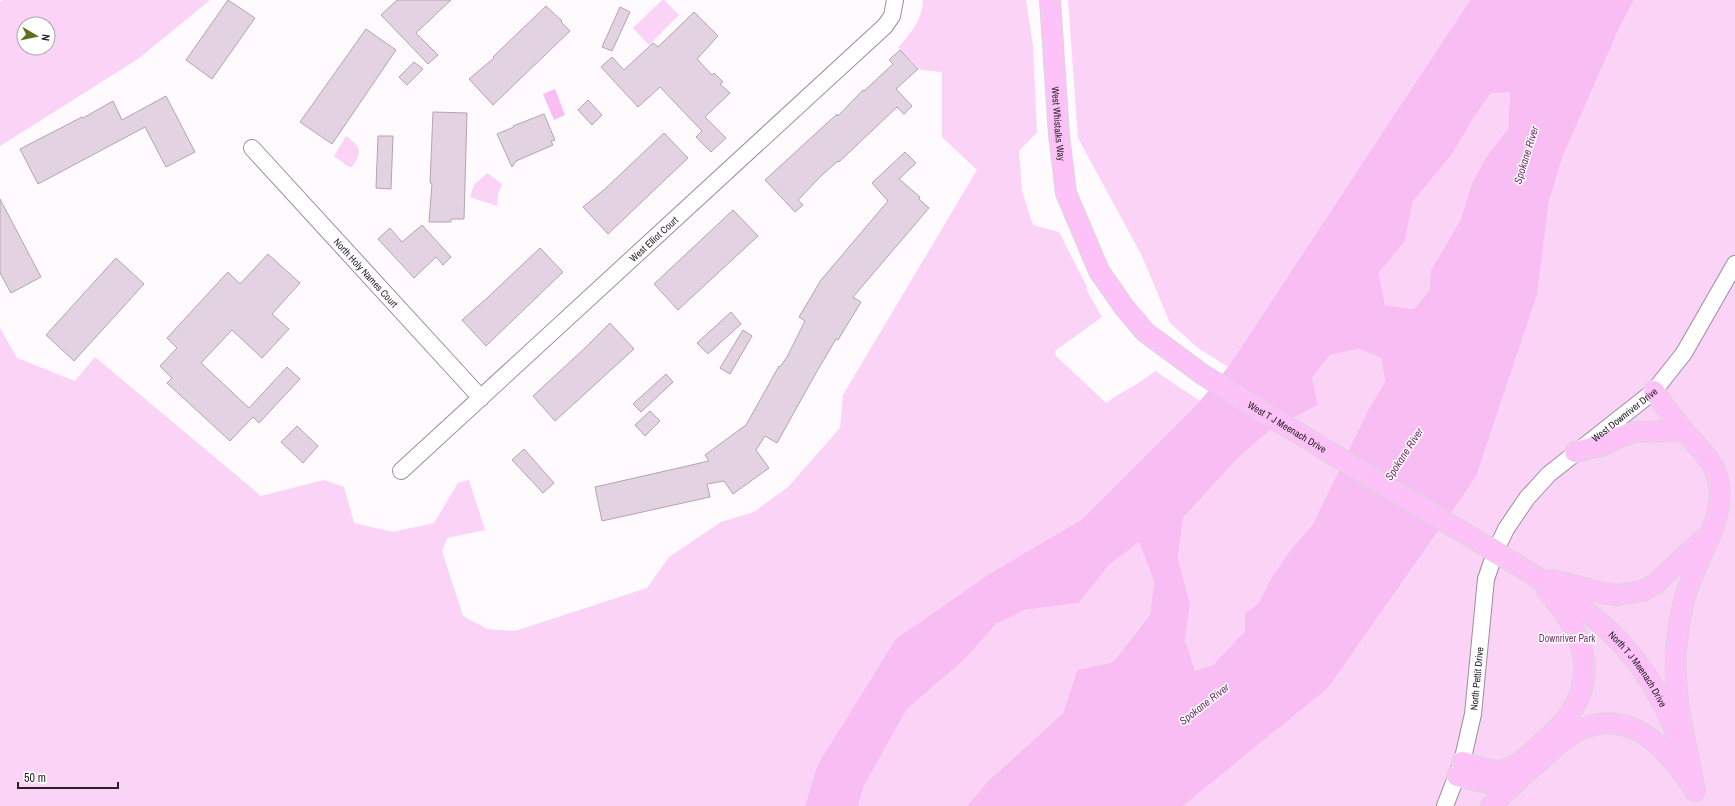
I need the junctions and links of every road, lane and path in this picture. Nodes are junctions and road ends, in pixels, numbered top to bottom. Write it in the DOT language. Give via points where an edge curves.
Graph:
graph roads {
  1 [pos="895,0"];
  2 [pos="1050,0"];
  3 [pos="252,148"];
  4 [pos="1087,243"];
  5 [pos="1735,264"];
  6 [pos="1654,391"];
  7 [pos="481,398"];
  8 [pos="1683,431"];
  9 [pos="1575,452"];
  10 [pos="401,471"];
  11 [pos="1710,533"];
  12 [pos="1496,550"];
  13 [pos="1526,570"];
  14 [pos="1459,769"];
  15 [pos="1518,780"];
  16 [pos="1697,799"];
  17 [pos="1445,806"];
  18 [pos="1491,806"];
  1 -- 7 [label="street, West Elliot Court" via="892,16 885,26"];
  2 -- 4 [label="main road, West Whistalks Way" via="1059,135 1066,192"];
  3 -- 7 [label="street, North Holy Names Court"];
  4 -- 13 [label="main road, West T J Meenach Drive, bridge" via="1099,271 1145,332 1202,374 1252,406"];
  5 -- 6 [label="street, West Downriver Drive" via="1684,353"];
  6 -- 8 [label="main road"];
  6 -- 9 [label="street, West Downriver Drive"];
  7 -- 10 [label="street, West Elliot Court"];
  8 -- 9 [label="main road" via="1635,432 1604,445"];
  8 -- 11 [label="main road" via="1707,456 1717,476 1720,499"];
  9 -- 12 [label="street, West Downriver Drive" via="1549,474 1527,498 1506,529"];
  11 -- 13 [label="main road" via="1655,584 1630,594 1602,593 1554,581"];
  11 -- 16 [label="main road" via="1683,604 1675,658 1677,692"];
  12 -- 14 [label="street, North Pettit Drive" via="1486,579 1473,714"];
  13 -- 14 [label="main road" via="1573,623 1582,648 1584,677 1581,689 1571,712 1560,726 1511,768 1495,771"];
  13 -- 16 [label="main road, North T J Meenach Drive" via="1597,618 1634,657 1649,678 1674,729"];
  14 -- 15 [label="main road" via="1492,784"];
  14 -- 17 [label="street, North Pettit Drive"];
  15 -- 16 [label="main road" via="1572,734 1597,724 1623,725 1657,744 1676,763"];
  15 -- 18 [label="main road"];
}
